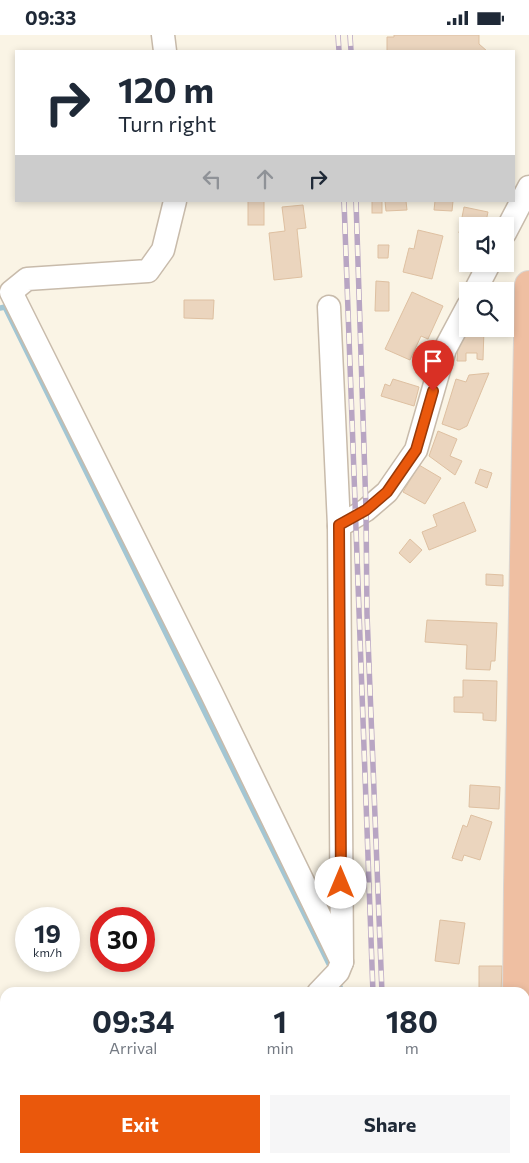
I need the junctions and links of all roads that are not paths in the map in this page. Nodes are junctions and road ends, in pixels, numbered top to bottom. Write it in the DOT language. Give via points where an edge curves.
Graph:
graph roads {
  1 [pos="163,35"];
  2 [pos="164,50"];
  3 [pos="529,187"];
  4 [pos="175,202"];
  5 [pos="513,217"];
  6 [pos="529,285"];
  7 [pos="329,307"];
  8 [pos="459,323"];
  9 [pos="528,357"];
  10 [pos="339,525"];
  11 [pos="526,568"];
  12 [pos="523,888"];
  13 [pos="342,962"];
  14 [pos="324,987"];
  15 [pos="517,987"];
  1 -- 2 [label="street"];
  3 -- 5 [label="street"];
  4 -- 13 [label="street" via="163,250 148,271 28,279 12,291"];
  6 -- 9 [label="highway"];
  7 -- 10 [label="street"];
  8 -- 10 [label="street" via="445,349 416,450 387,492 366,510"];
  9 -- 11 [label="highway"];
  10 -- 13 [label="street"];
  11 -- 12 [label="highway"];
  12 -- 15 [label="highway"];
  13 -- 14 [label="street" via="338,972"];
}
